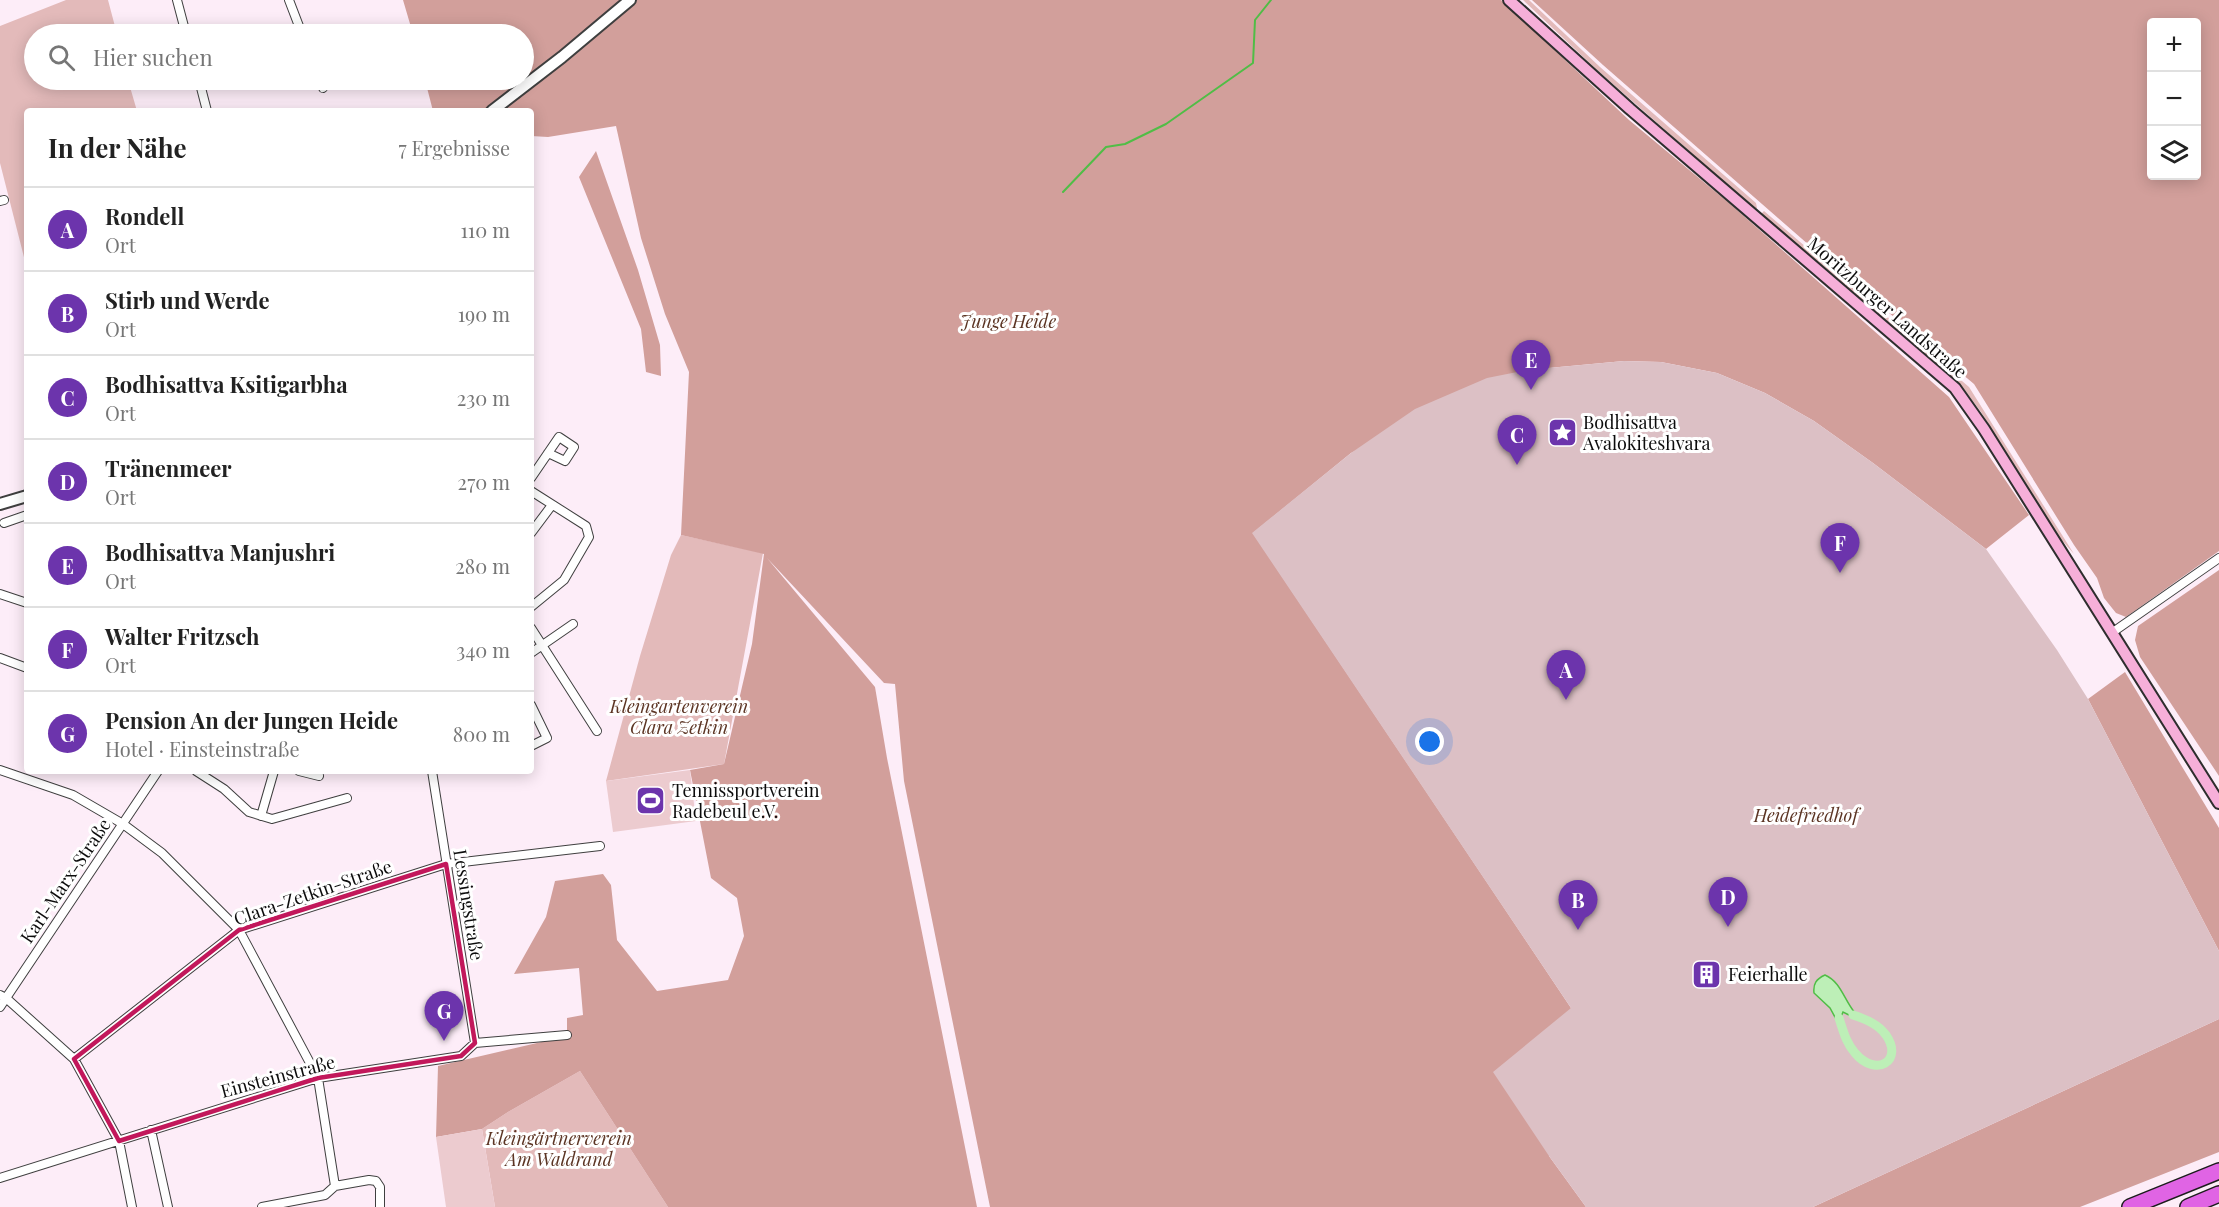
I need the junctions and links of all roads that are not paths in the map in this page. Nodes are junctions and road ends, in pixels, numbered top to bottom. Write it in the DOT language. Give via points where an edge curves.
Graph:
graph roads {
  1 [pos="177,0"];
  2 [pos="289,0"];
  3 [pos="630,0"];
  4 [pos="1509,0"];
  5 [pos="183,24"];
  6 [pos="298,24"];
  7 [pos="534,79"];
  8 [pos="202,90"];
  9 [pos="519,90"];
  10 [pos="206,108"];
  11 [pos="496,108"];
  12 [pos="548,453"];
  13 [pos="534,474"];
  14 [pos="534,493"];
  15 [pos="24,497"];
  16 [pos="0,504"];
  17 [pos="552,505"];
  18 [pos="24,516"];
  19 [pos="4,523"];
  20 [pos="534,528"];
  21 [pos="2219,558"];
  22 [pos="0,594"];
  23 [pos="24,602"];
  24 [pos="534,605"];
  25 [pos="573,624"];
  26 [pos="2113,632"];
  27 [pos="534,633"];
  28 [pos="542,646"];
  29 [pos="534,651"];
  30 [pos="0,658"];
  31 [pos="24,667"];
  32 [pos="534,711"];
  33 [pos="597,731"];
  34 [pos="534,744"];
  35 [pos="0,770"];
  36 [pos="155,774"];
  37 [pos="201,774"];
  38 [pos="273,774"];
  39 [pos="311,774"];
  40 [pos="435,774"];
  41 [pos="319,776"];
  42 [pos="347,798"];
  43 [pos="2219,802"];
  44 [pos="261,816"];
  45 [pos="123,824"];
  46 [pos="600,846"];
  47 [pos="446,864"];
  48 [pos="238,930"];
  49 [pos="3,996"];
  50 [pos="0,1007"];
  51 [pos="567,1035"];
  52 [pos="475,1043"];
  53 [pos="74,1059"];
  54 [pos="318,1078"];
  55 [pos="151,1130"];
  56 [pos="119,1141"];
  57 [pos="2219,1171"];
  58 [pos="0,1178"];
  59 [pos="335,1186"];
  60 [pos="2219,1194"];
  61 [pos="132,1207"];
  62 [pos="168,1207"];
  63 [pos="262,1207"];
  64 [pos="380,1207"];
  65 [pos="2130,1207"];
  66 [pos="2188,1207"];
  1 -- 5 [label="street"];
  2 -- 6 [label="street"];
  3 -- 7 [label="street"];
  4 -- 26 [label="main road, Moritzburger Landstraße" via="1955,388"];
  8 -- 10 [label="street"];
  9 -- 11 [label="street"];
  12 -- 13 [label="street"];
  14 -- 17 [label="street"];
  15 -- 16 [label="street"];
  17 -- 20 [label="street"];
  17 -- 24 [label="street" via="586,526 589,537 564,580"];
  18 -- 19 [label="street"];
  21 -- 26 [label="street"];
  22 -- 23 [label="street"];
  25 -- 28 [label="street"];
  26 -- 43 [label="main road, Moritzburger Landstraße"];
  27 -- 28 [label="street"];
  28 -- 29 [label="street"];
  28 -- 33 [label="street"];
  30 -- 31 [label="street"];
  32 -- 34 [label="street" via="547,738"];
  35 -- 45 [label="street" via="73,795"];
  36 -- 45 [label="street, Karl-Marx-Straße"];
  37 -- 44 [label="street" via="249,812"];
  38 -- 44 [label="street"];
  39 -- 41 [label="street"];
  40 -- 47 [label="street, Lessingstraße"];
  42 -- 44 [label="street" via="272,819"];
  45 -- 48 [label="street" via="162,854"];
  45 -- 49 [label="street, Karl-Marx-Straße"];
  46 -- 47 [label="street, Clara-Zetkin-Straße"];
  47 -- 48 [label="street, Clara-Zetkin-Straße"];
  47 -- 52 [label="street, Lessingstraße"];
  48 -- 53 [label="street, Clara-Zetkin-Straße"];
  48 -- 54 [label="street"];
  49 -- 50 [label="street, Karl-Marx-Straße"];
  49 -- 53 [label="street"];
  51 -- 52 [label="street, Einsteinstraße"];
  52 -- 54 [label="street, Einsteinstraße" via="461,1056"];
  53 -- 56 [label="street"];
  54 -- 55 [label="street, Einsteinstraße"];
  54 -- 59 [label="street"];
  55 -- 56 [label="street, Einsteinstraße"];
  55 -- 62 [label="street"];
  56 -- 58 [label="street, Einsteinstraße"];
  56 -- 61 [label="street"];
  57 -- 65 [label="highway"];
  59 -- 63 [label="street" via="325,1195"];
  59 -- 64 [label="street" via="376,1181 380,1187"];
  60 -- 66 [label="highway"];
}
